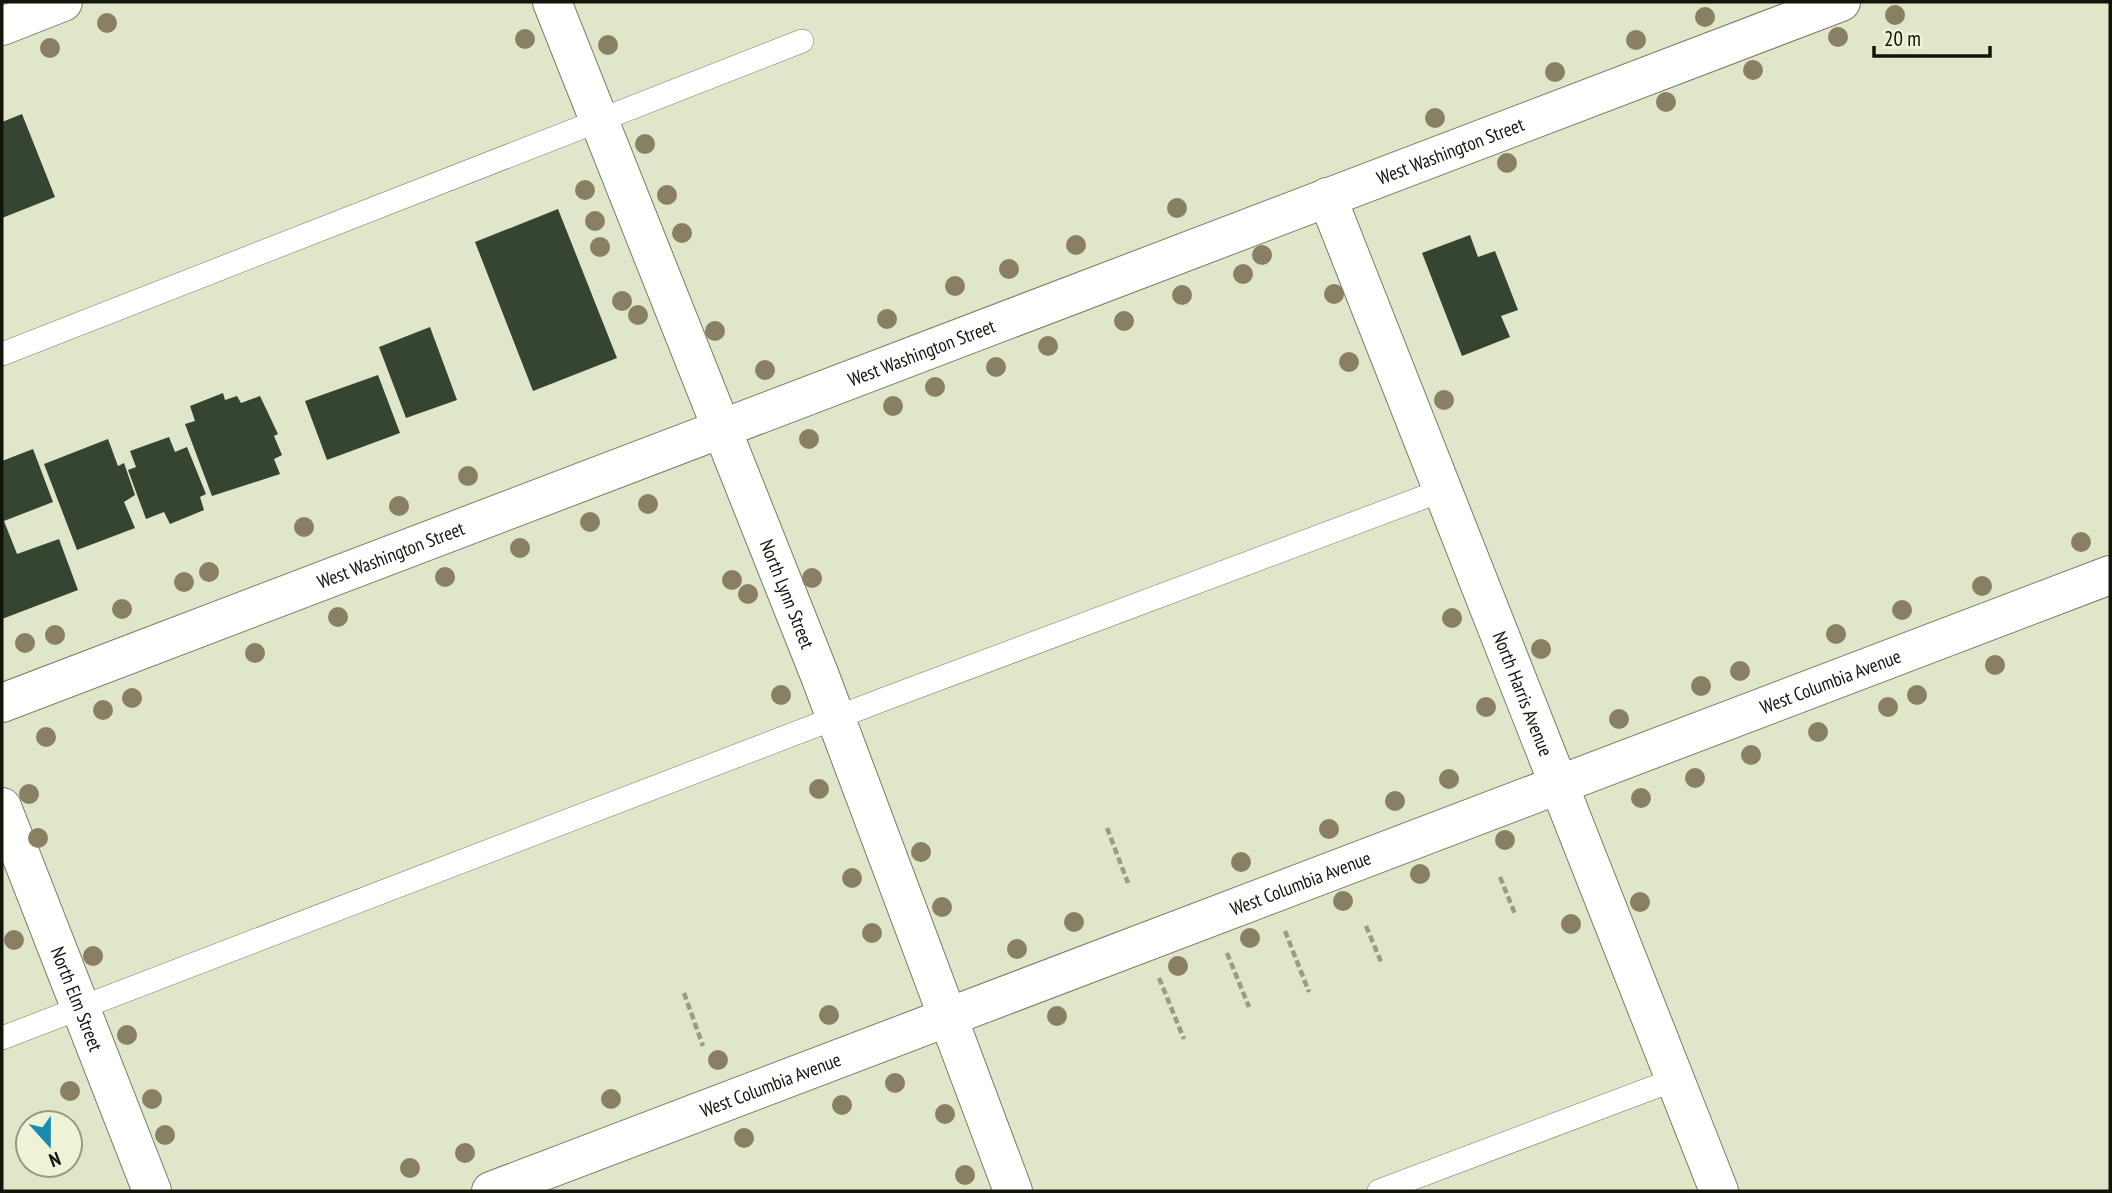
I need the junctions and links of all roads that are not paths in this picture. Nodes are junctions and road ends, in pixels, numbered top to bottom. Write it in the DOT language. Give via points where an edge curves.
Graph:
graph roads {
  1 [pos="63,2"];
  2 [pos="552,2"];
  3 [pos="1841,2"];
  4 [pos="2,26"];
  5 [pos="802,41"];
  6 [pos="598,122"];
  7 [pos="1326,197"];
  8 [pos="2,354"];
  9 [pos="719,428"];
  10 [pos="1443,491"];
  11 [pos="2110,575"];
  12 [pos="2,703"];
  13 [pos="835,719"];
  14 [pos="1559,785"];
  15 [pos="2,807"];
  16 [pos="81,1008"];
  17 [pos="945,1018"];
  18 [pos="2,1038"];
  19 [pos="1676,1079"];
  20 [pos="152,1191"];
  21 [pos="491,1191"];
  22 [pos="1013,1191"];
  23 [pos="1379,1191"];
  24 [pos="1719,1191"];
  1 -- 4 [label="street"];
  2 -- 6 [label="street, North Lynn Street"];
  3 -- 7 [label="street, West Washington Street"];
  5 -- 6 [label="lane"];
  6 -- 8 [label="lane"];
  6 -- 9 [label="street, North Lynn Street"];
  7 -- 9 [label="street, West Washington Street"];
  7 -- 10 [label="street, North Harris Avenue"];
  9 -- 12 [label="street, West Washington Street"];
  9 -- 13 [label="street, North Lynn Street"];
  10 -- 13 [label="lane"];
  10 -- 14 [label="street, North Harris Avenue"];
  11 -- 14 [label="street, West Columbia Avenue"];
  13 -- 16 [label="lane"];
  13 -- 17 [label="street, North Lynn Street"];
  14 -- 17 [label="street, West Columbia Avenue"];
  14 -- 19 [label="street, North Harris Avenue"];
  15 -- 16 [label="street, North Elm Street"];
  16 -- 18 [label="lane"];
  16 -- 20 [label="street, North Elm Street"];
  17 -- 21 [label="street, West Columbia Avenue"];
  17 -- 22 [label="street, North Lynn Street"];
  19 -- 23 [label="lane"];
  19 -- 24 [label="street, North Harris Avenue"];
}
